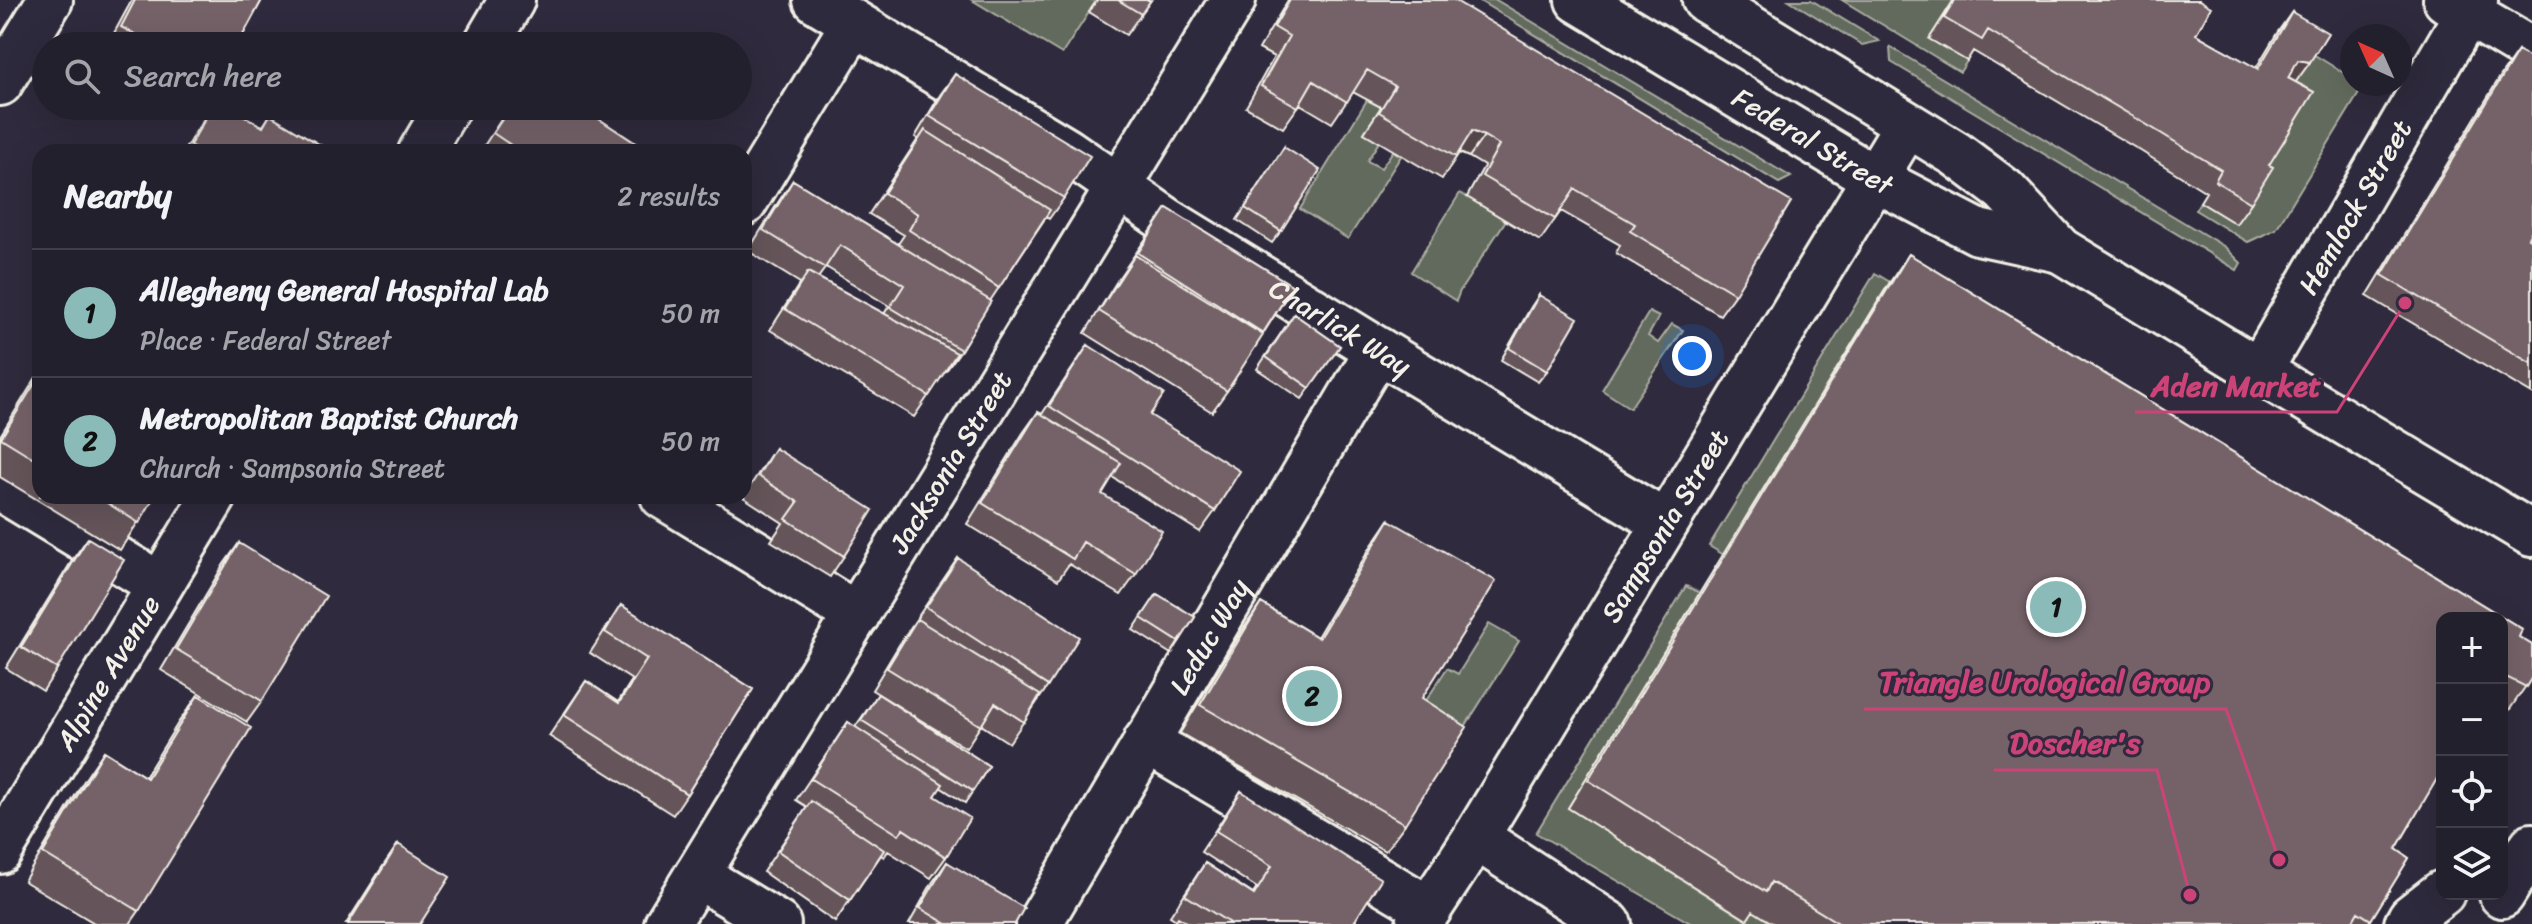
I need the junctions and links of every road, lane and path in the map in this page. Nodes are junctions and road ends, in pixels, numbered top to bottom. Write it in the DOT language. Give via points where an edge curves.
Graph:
graph roads {
  1 [pos="50,0"];
  2 [pos="512,0"];
  3 [pos="816,0"];
  4 [pos="1233,0"];
  5 [pos="1578,0"];
  6 [pos="1705,0"];
  7 [pos="2463,4"];
  8 [pos="854,23"];
  9 [pos="493,32"];
  10 [pos="2532,51"];
  11 [pos="0,83"];
  12 [pos="440,120"];
  13 [pos="1907,125"];
  14 [pos="426,144"];
  15 [pos="1874,178"];
  16 [pos="1119,187"];
  17 [pos="752,190"];
  18 [pos="2060,250"];
  19 [pos="1378,350"];
  20 [pos="2259,371"];
  21 [pos="0,488"];
  22 [pos="209,504"];
  23 [pos="676,504"];
  24 [pos="1665,523"];
  25 [pos="2532,534"];
  26 [pos="160,585"];
  27 [pos="857,615"];
  28 [pos="1146,741"];
  29 [pos="1476,837"];
  30 [pos="2532,846"];
  31 [pos="0,851"];
  32 [pos="697,875"];
  33 [pos="2436,898"];
  34 [pos="2509,904"];
  35 [pos="1424,916"];
  36 [pos="667,924"];
  37 [pos="778,924"];
  38 [pos="1039,924"];
  39 [pos="1609,924"];
  40 [pos="2407,924"];
  1 -- 11 [label="street"];
  2 -- 9 [label="street"];
  3 -- 8 [label="street, Charlick Way"];
  4 -- 16 [label="street, Jacksonia Street"];
  5 -- 15 [label="street, Federal Street"];
  6 -- 13 [label="street, Federal Street"];
  7 -- 10 [label="street"];
  7 -- 20 [label="street, Hemlock Street"];
  8 -- 16 [label="street, Charlick Way"];
  8 -- 17 [label="street"];
  12 -- 14 [label="street"];
  13 -- 15 [label="street, Sampsonia Street"];
  13 -- 18 [label="street, Federal Street" via="2004,190"];
  15 -- 18 [label="street, Federal Street" via="1978,232"];
  15 -- 24 [label="street, Sampsonia Street"];
  16 -- 19 [label="street, Charlick Way"];
  16 -- 27 [label="street, Jacksonia Street"];
  18 -- 20 [label="street, Federal Street"];
  19 -- 24 [label="street, Charlick Way"];
  19 -- 28 [label="street, Leduc Way"];
  20 -- 25 [label="street, Federal Street"];
  21 -- 26 [label="street"];
  22 -- 26 [label="street, Alpine Avenue"];
  23 -- 27 [label="street"];
  24 -- 29 [label="street, Sampsonia Street"];
  26 -- 31 [label="street, Alpine Avenue"];
  27 -- 32 [label="street, Jacksonia Street"];
  28 -- 35 [label="street"];
  28 -- 38 [label="street, Leduc Way"];
  29 -- 35 [label="street, Sampsonia Street"];
  29 -- 39 [label="street"];
  30 -- 34 [label="street"];
  32 -- 36 [label="street, Jacksonia Street"];
  32 -- 37 [label="street"];
  33 -- 40 [label="street"];
}
